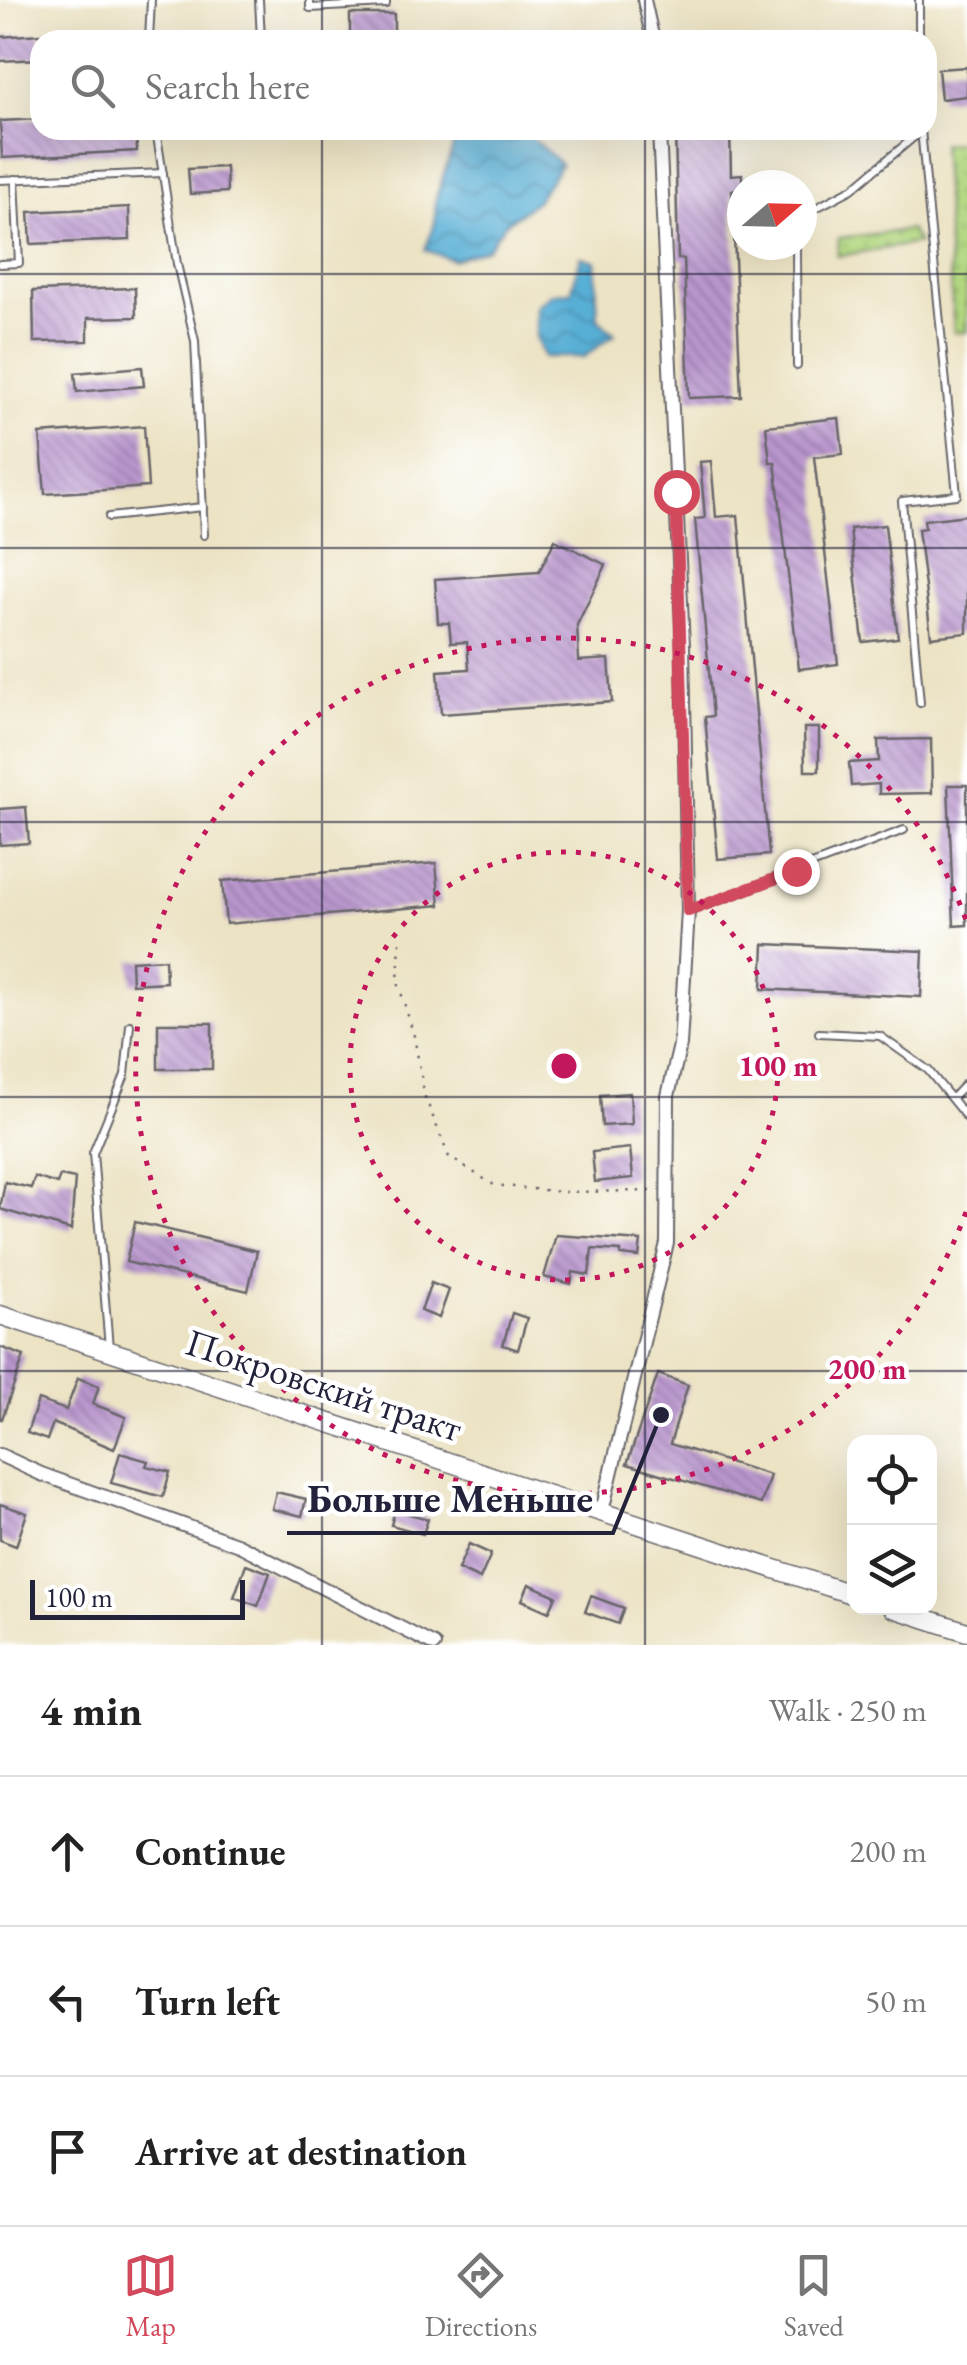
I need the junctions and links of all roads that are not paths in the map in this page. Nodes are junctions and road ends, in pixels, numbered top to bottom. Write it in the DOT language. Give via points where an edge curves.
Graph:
graph roads {
  1 [pos="151,0"];
  2 [pos="259,0"];
  3 [pos="310,0"];
  4 [pos="386,0"];
  5 [pos="644,0"];
  6 [pos="919,0"];
  7 [pos="149,30"];
  8 [pos="260,30"];
  9 [pos="652,30"];
  10 [pos="919,30"];
  11 [pos="157,140"];
  12 [pos="659,140"];
  13 [pos="909,140"];
  14 [pos="922,140"];
  15 [pos="162,173"];
  16 [pos="15,179"];
  17 [pos="0,180"];
  18 [pos="817,206"];
  19 [pos="796,260"];
  20 [pos="0,264"];
  21 [pos="797,366"];
  22 [pos="203,507"];
  23 [pos="109,517"];
  24 [pos="204,534"];
  25 [pos="920,702"];
  26 [pos="904,830"];
  27 [pos="688,911"];
  28 [pos="130,1026"];
  29 [pos="819,1033"];
  30 [pos="967,1082"];
  31 [pos="952,1098"];
  32 [pos="967,1118"];
  33 [pos="0,1315"];
  34 [pos="109,1350"];
  35 [pos="0,1455"];
  36 [pos="602,1511"];
  37 [pos="847,1593"];
  38 [pos="915,1615"];
  39 [pos="967,1632"];
  40 [pos="434,1645"];
  1 -- 7 [label="lane"];
  2 -- 8 [label="lane"];
  3 -- 4 [label="lane" via="310,8"];
  5 -- 9 [label="street"];
  6 -- 10 [label="lane"];
  11 -- 15 [label="lane"];
  12 -- 27 [label="street"];
  13 -- 18 [label="lane" via="852,189"];
  14 -- 25 [label="lane" via="957,496 902,501"];
  15 -- 16 [label="lane"];
  15 -- 22 [label="lane" via="196,341"];
  16 -- 17 [label="lane"];
  16 -- 20 [label="lane" via="19,263"];
  19 -- 21 [label="lane"];
  22 -- 23 [label="lane"];
  22 -- 24 [label="lane"];
  26 -- 27 [label="lane"];
  27 -- 36 [label="street" via="680,1046 668,1096 668,1243"];
  28 -- 34 [label="lane" via="125,1075 93,1152"];
  29 -- 31 [label="lane" via="880,1036 928,1070"];
  30 -- 31 [label="lane"];
  31 -- 32 [label="lane"];
  33 -- 34 [label="main road, Покровский тракт"];
  34 -- 36 [label="main road, Покровский тракт"];
  35 -- 40 [label="street" via="239,1546"];
  36 -- 37 [label="main road, Покровский тракт"];
  38 -- 39 [label="main road"];
}
